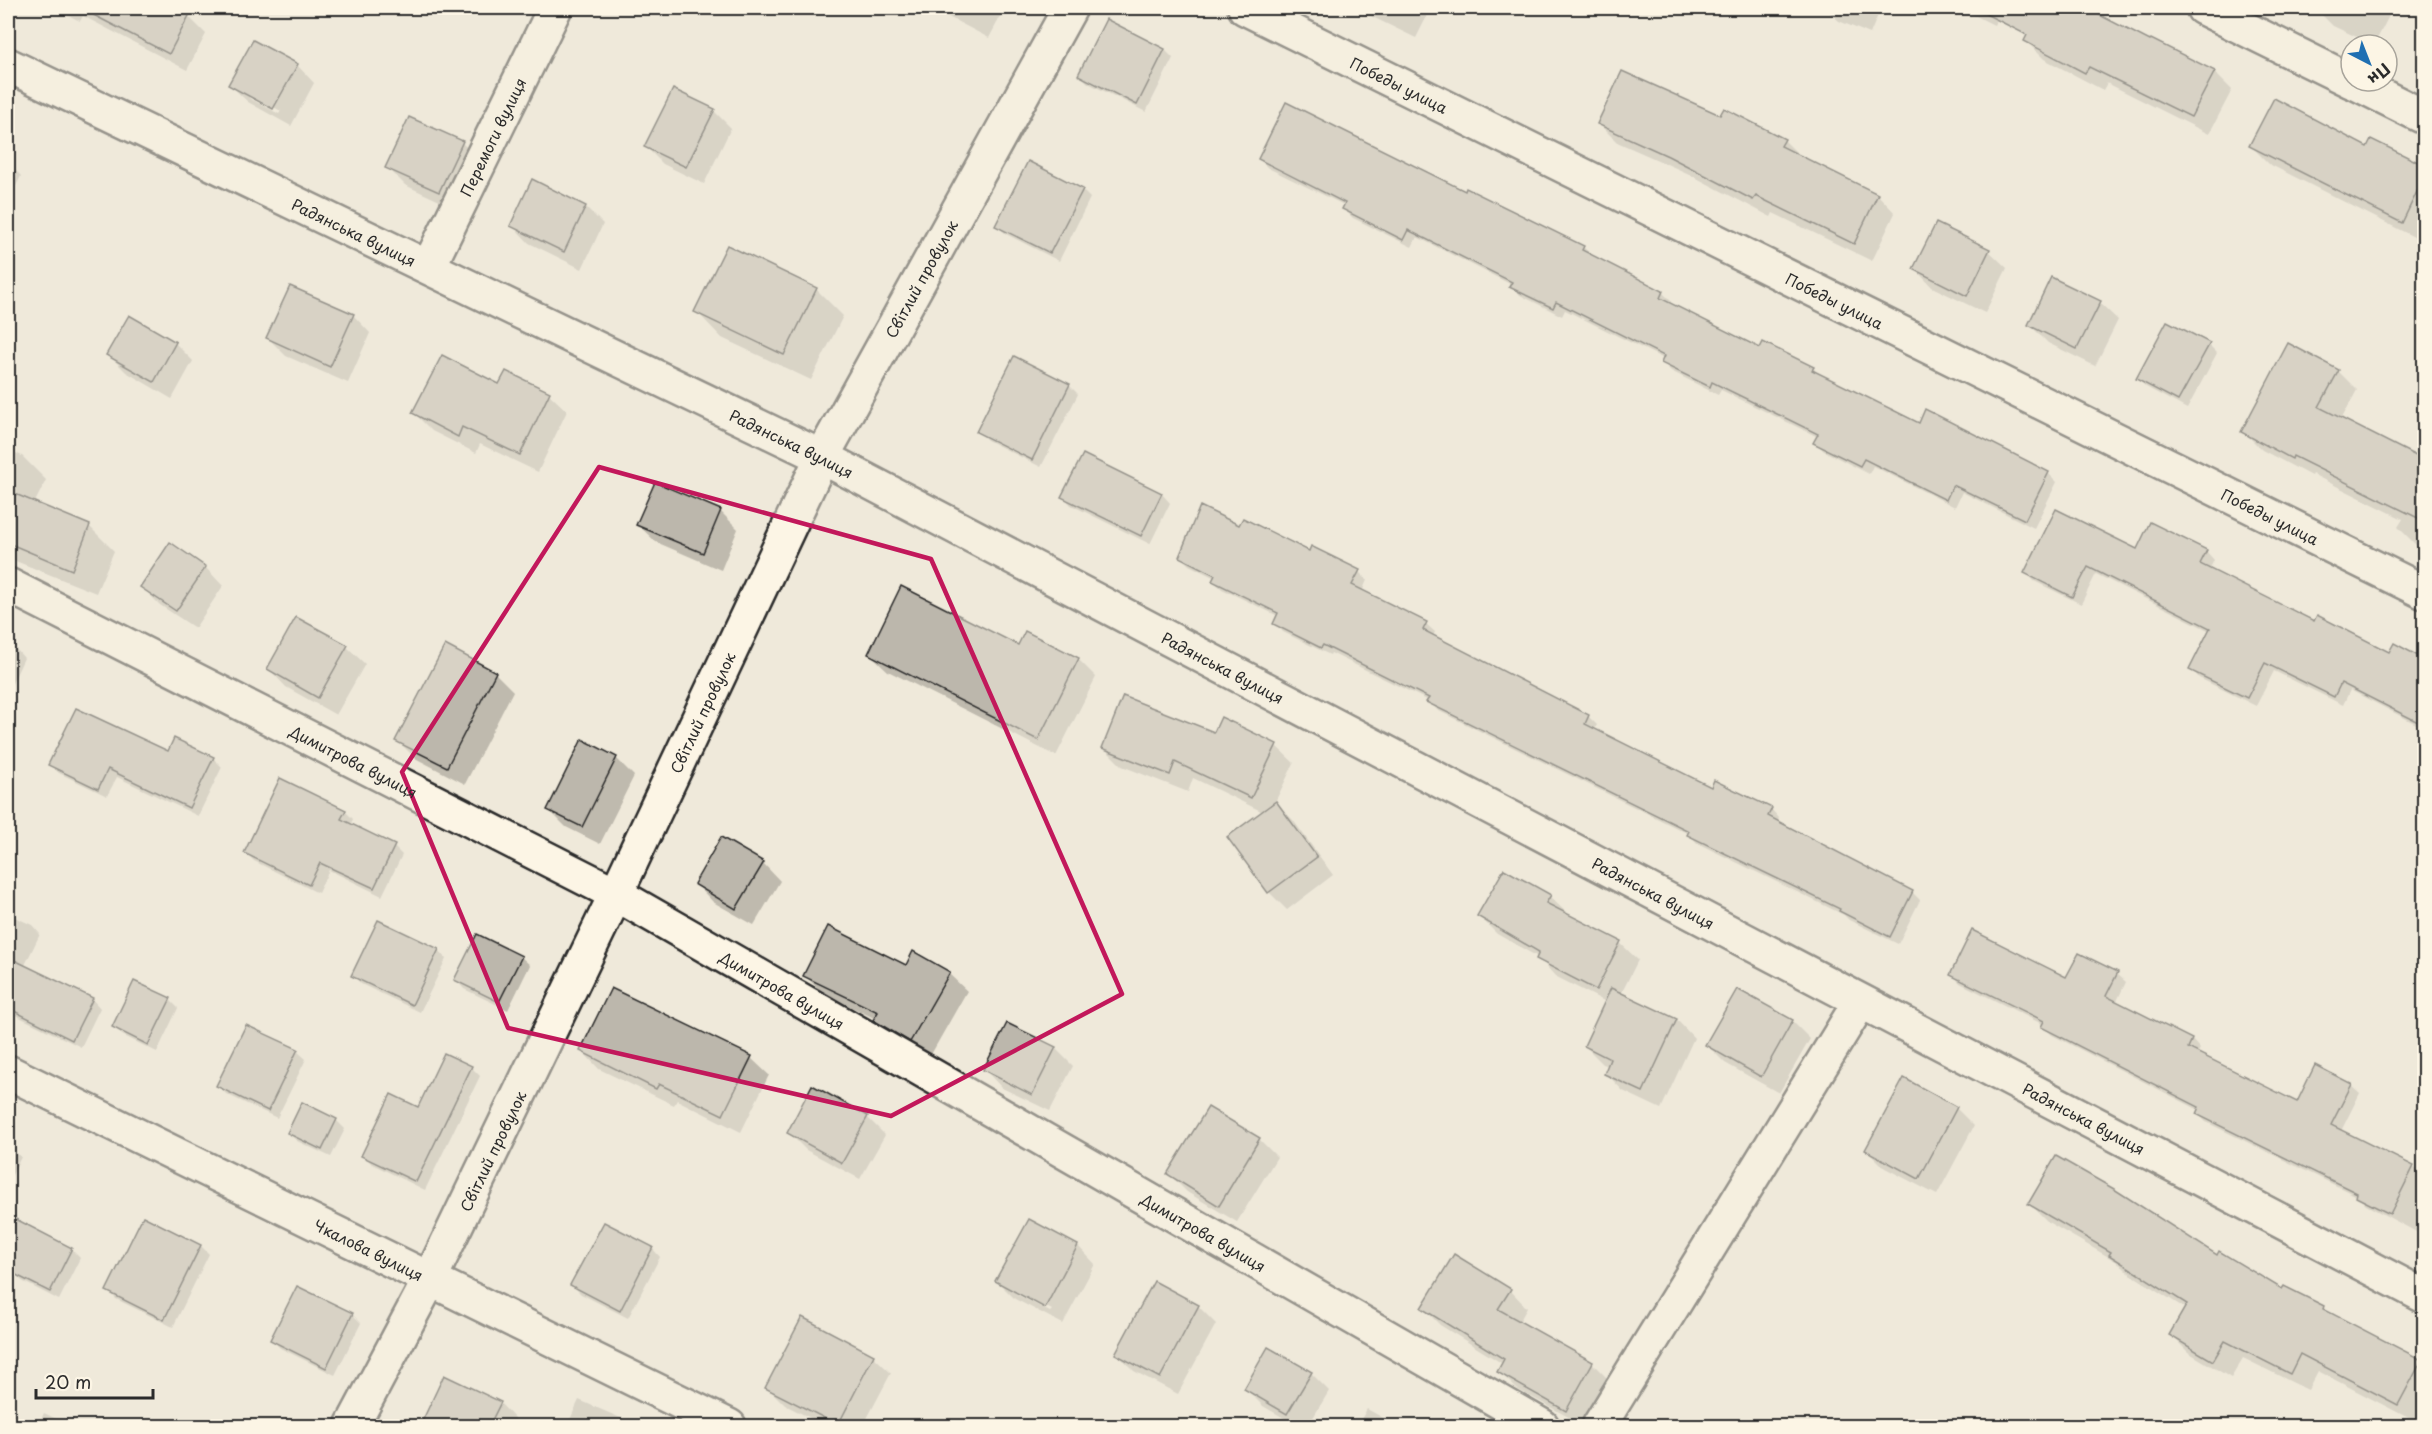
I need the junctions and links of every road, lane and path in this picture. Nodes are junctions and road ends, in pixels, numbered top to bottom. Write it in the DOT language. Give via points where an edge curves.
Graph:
graph roads {
  1 [pos="555,8"];
  2 [pos="1070,8"];
  3 [pos="1245,8"];
  4 [pos="2203,8"];
  5 [pos="8,65"];
  6 [pos="2339,75"];
  7 [pos="2375,93"];
  8 [pos="2424,117"];
  9 [pos="429,266"];
  10 [pos="822,457"];
  11 [pos="8,585"];
  12 [pos="2424,592"];
  13 [pos="616,894"];
  14 [pos="1860,1002"];
  15 [pos="8,1072"];
  16 [pos="430,1279"];
  17 [pos="2424,1296"];
  18 [pos="352,1426"];
  19 [pos="729,1426"];
  20 [pos="1542,1426"];
  21 [pos="1599,1426"];
  1 -- 9 [label="street, Перемоги вулиця"];
  2 -- 10 [label="street, Світлий провулок"];
  3 -- 12 [label="street, Победы улица"];
  4 -- 6 [label="street"];
  5 -- 9 [label="street, Радянська вулиця"];
  7 -- 8 [label="street"];
  9 -- 10 [label="street, Радянська вулиця"];
  10 -- 13 [label="street, Світлий провулок"];
  10 -- 14 [label="street, Радянська вулиця"];
  11 -- 13 [label="street, Димитрова вулиця"];
  13 -- 16 [label="street, Світлий провулок"];
  13 -- 20 [label="street, Димитрова вулиця"];
  14 -- 17 [label="street, Радянська вулиця"];
  14 -- 21 [label="street"];
  15 -- 16 [label="street, Чкалова вулиця"];
  16 -- 18 [label="street, Світлий провулок"];
  16 -- 19 [label="street, Чкалова вулиця"];
}
